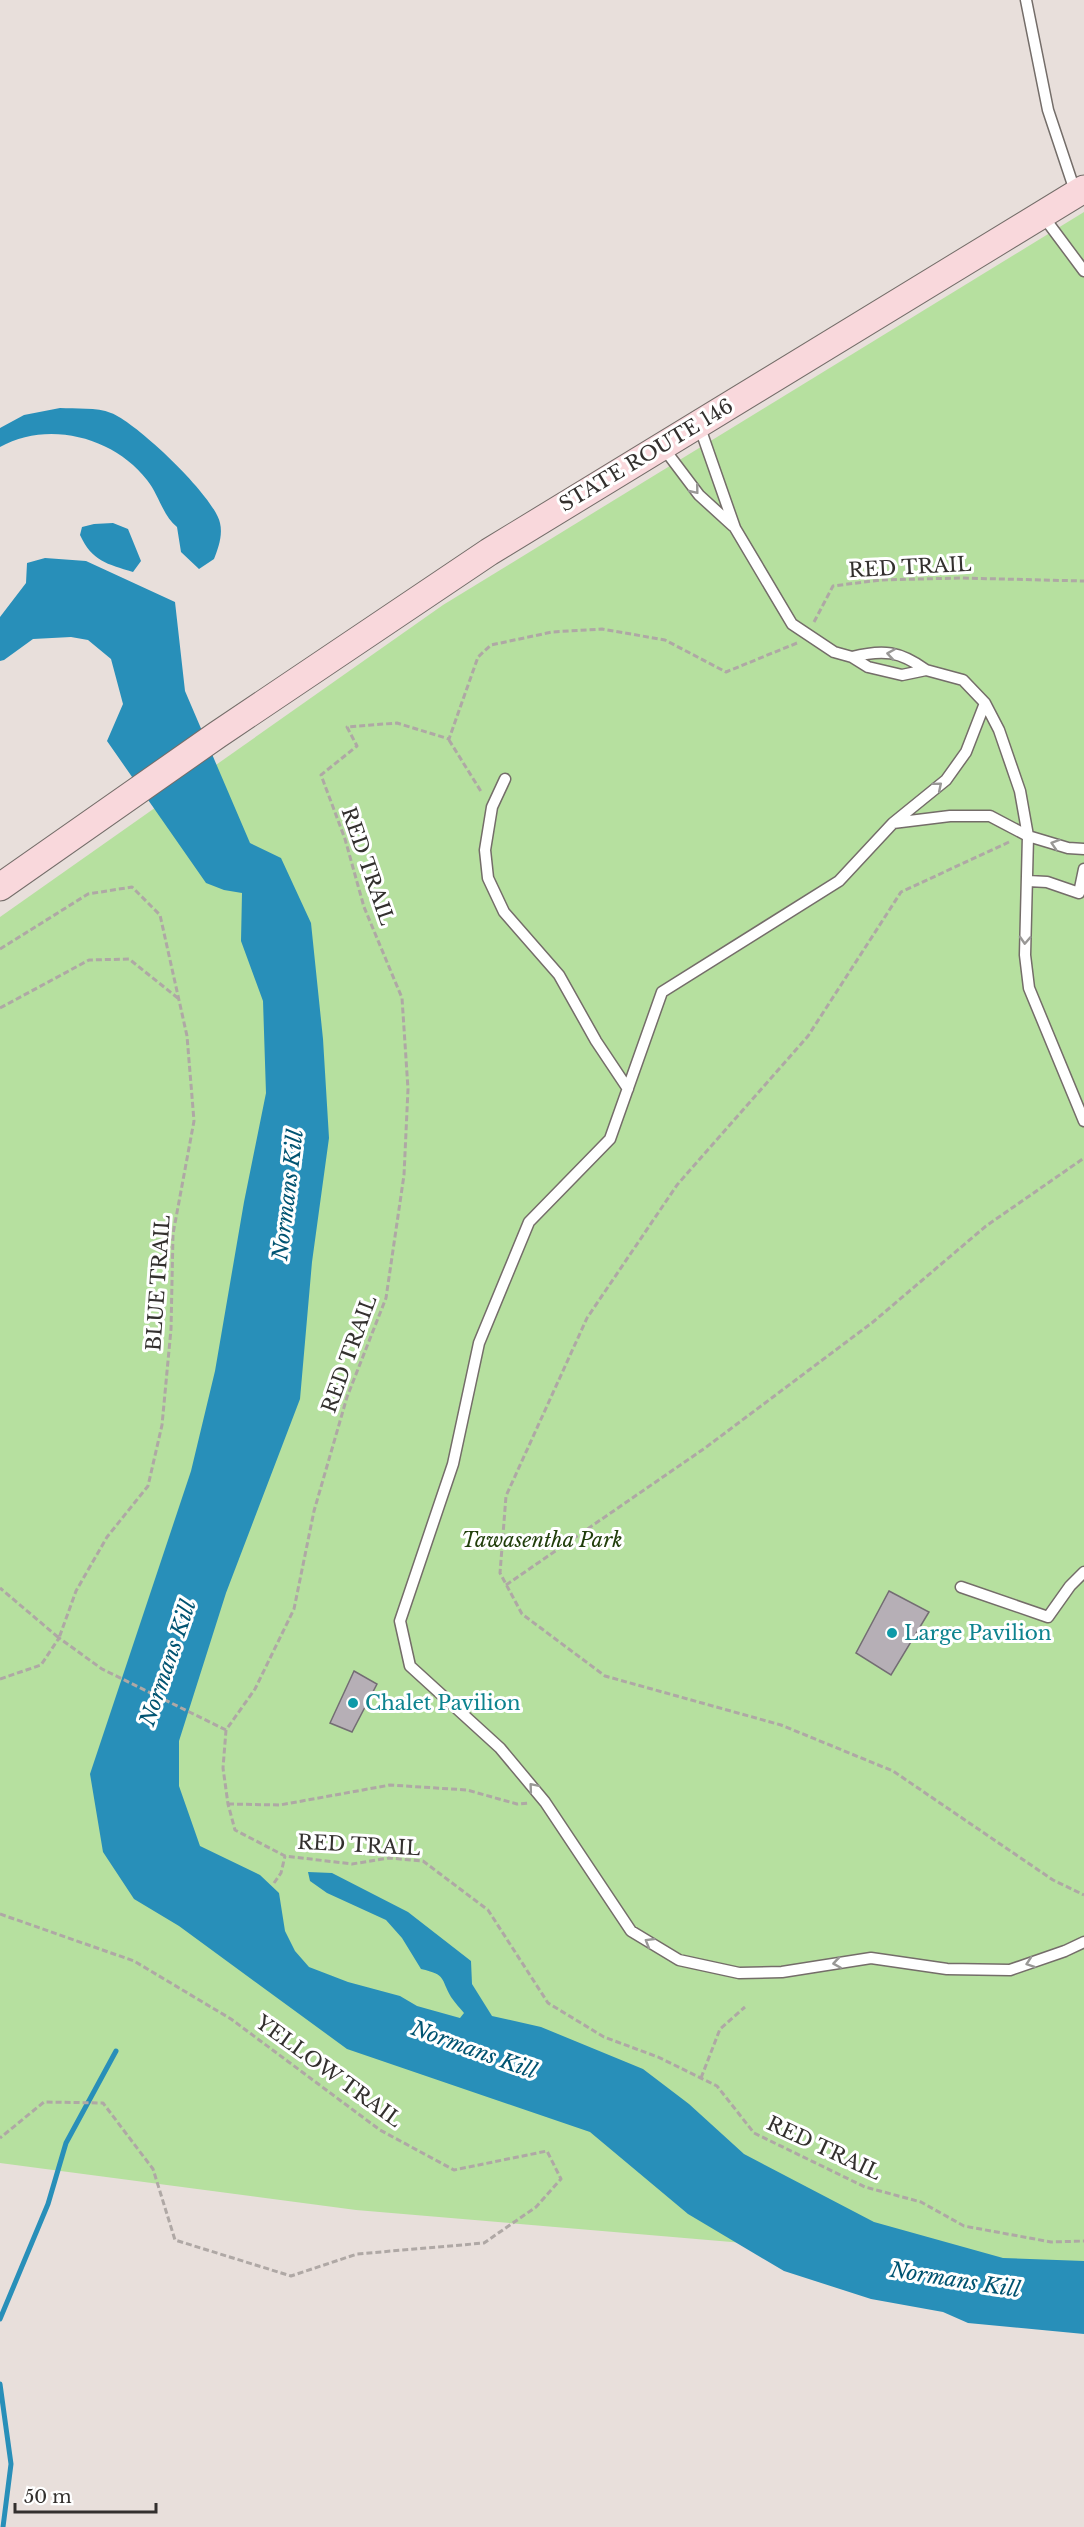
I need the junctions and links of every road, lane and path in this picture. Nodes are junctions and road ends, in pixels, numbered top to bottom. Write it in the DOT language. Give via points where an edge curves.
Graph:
graph roads {
  1 [pos="1026,0"];
  2 [pos="1080,191"];
  3 [pos="1043,216"];
  4 [pos="1084,271"];
  5 [pos="698,424"];
  6 [pos="661,446"];
  7 [pos="735,528"];
  8 [pos="1084,581"];
  9 [pos="808,634"];
  10 [pos="852,657"];
  11 [pos="926,670"];
  12 [pos="985,703"];
  13 [pos="449,740"];
  14 [pos="505,779"];
  15 [pos="492,807"];
  16 [pos="893,823"];
  17 [pos="1028,836"];
  18 [pos="1084,849"];
  19 [pos="1084,869"];
  20 [pos="1028,881"];
  21 [pos="0,887"];
  22 [pos="0,949"];
  23 [pos="180,1000"];
  24 [pos="0,1008"];
  25 [pos="628,1089"];
  26 [pos="1084,1121"];
  27 [pos="1084,1158"];
  28 [pos="1084,1572"];
  29 [pos="506,1585"];
  30 [pos="961,1587"];
  31 [pos="0,1588"];
  32 [pos="59,1638"];
  33 [pos="0,1679"];
  34 [pos="226,1730"];
  35 [pos="545,1802"];
  36 [pos="228,1804"];
  37 [pos="285,1856"];
  38 [pos="273,1882"];
  39 [pos="1084,1895"];
  40 [pos="0,1914"];
  41 [pos="1084,1942"];
  42 [pos="745,2007"];
  43 [pos="701,2078"];
  44 [pos="0,2138"];
  45 [pos="1084,2241"];
  1 -- 2 [label="lane" via="1048,110"];
  2 -- 3 [label="main road, STATE ROUTE 146"];
  3 -- 4 [label="lane"];
  3 -- 5 [label="main road, STATE ROUTE 146"];
  5 -- 6 [label="main road, STATE ROUTE 146"];
  5 -- 7 [label="lane"];
  6 -- 7 [label="lane, one-way" via="699,495"];
  6 -- 21 [label="main road, STATE ROUTE 146" via="489,552"];
  7 -- 9 [label="lane" via="792,624"];
  8 -- 9 [label="path, RED TRAIL" via="961,578 880,580 833,586"];
  9 -- 10 [label="lane" via="834,652"];
  9 -- 13 [label="path" via="798,642 726,672 665,640 602,629 552,632 490,645 478,657"];
  10 -- 11 [label="lane" via="868,668 902,675"];
  11 -- 10 [label="lane, one-way" via="907,656 873,651"];
  11 -- 12 [label="lane" via="963,680"];
  16 -- 12 [label="lane, one-way" via="946,780 966,752"];
  12 -- 17 [label="lane" via="999,730 1020,791"];
  13 -- 15 [label="path"];
  13 -- 34 [label="path, RED TRAIL" via="398,723 347,728 357,746 321,775 364,907 402,998 408,1089 404,1175 386,1298 347,1397 314,1511 294,1609 255,1689"];
  14 -- 15 [label="lane"];
  15 -- 25 [label="lane" via="484,850 488,878 504,912 559,975"];
  16 -- 17 [label="lane" via="990,816"];
  16 -- 25 [label="lane" via="839,881 662,992"];
  18 -- 17 [label="lane, one-way"];
  17 -- 20 [label="lane"];
  17 -- 29 [label="path" via="902,891 808,1036 677,1185 587,1318 506,1496 500,1573"];
  19 -- 20 [label="lane" via="1079,893 1047,882"];
  20 -- 26 [label="lane, one-way" via="1024,956 1029,988"];
  22 -- 23 [label="path, BLUE TRAIL" via="88,894 132,887 160,915"];
  23 -- 24 [label="path" via="129,959 89,960"];
  23 -- 32 [label="path, BLUE TRAIL" via="194,1121 173,1234 171,1329 162,1425 148,1486 107,1537 76,1591"];
  35 -- 25 [label="lane, one-way" via="500,1748 410,1666 400,1622 453,1464 479,1343 529,1222 609,1139"];
  27 -- 29 [label="path" via="986,1226 873,1322 705,1448"];
  28 -- 30 [label="lane" via="1048,1617"];
  29 -- 39 [label="path" via="522,1614 605,1676 780,1725 893,1771 1053,1880"];
  31 -- 32 [label="path"];
  32 -- 33 [label="path, BLUE TRAIL" via="41,1665"];
  32 -- 34 [label="path" via="102,1669"];
  34 -- 36 [label="path, RED TRAIL" via="223,1768"];
  35 -- 36 [label="path" via="518,1804 467,1790 390,1785 280,1805"];
  41 -- 35 [label="lane, one-way" via="1010,1970 947,1969 871,1958 782,1972 739,1973 679,1960 631,1930"];
  36 -- 37 [label="path, RED TRAIL" via="236,1830"];
  37 -- 38 [label="path" via="282,1873"];
  37 -- 43 [label="path, RED TRAIL" via="352,1864 388,1858 423,1861 488,1910 548,2003 604,2037"];
  40 -- 44 [label="path, YELLOW TRAIL" via="134,1961 231,2019 380,2130 454,2170 547,2151 561,2179 536,2207 484,2243 357,2254 291,2276 176,2240 153,2169 103,2103 44,2102"];
  42 -- 43 [label="path" via="720,2029"];
  43 -- 45 [label="path, RED TRAIL" via="717,2086 754,2133 866,2187 921,2202 964,2226 1051,2242"];
}
